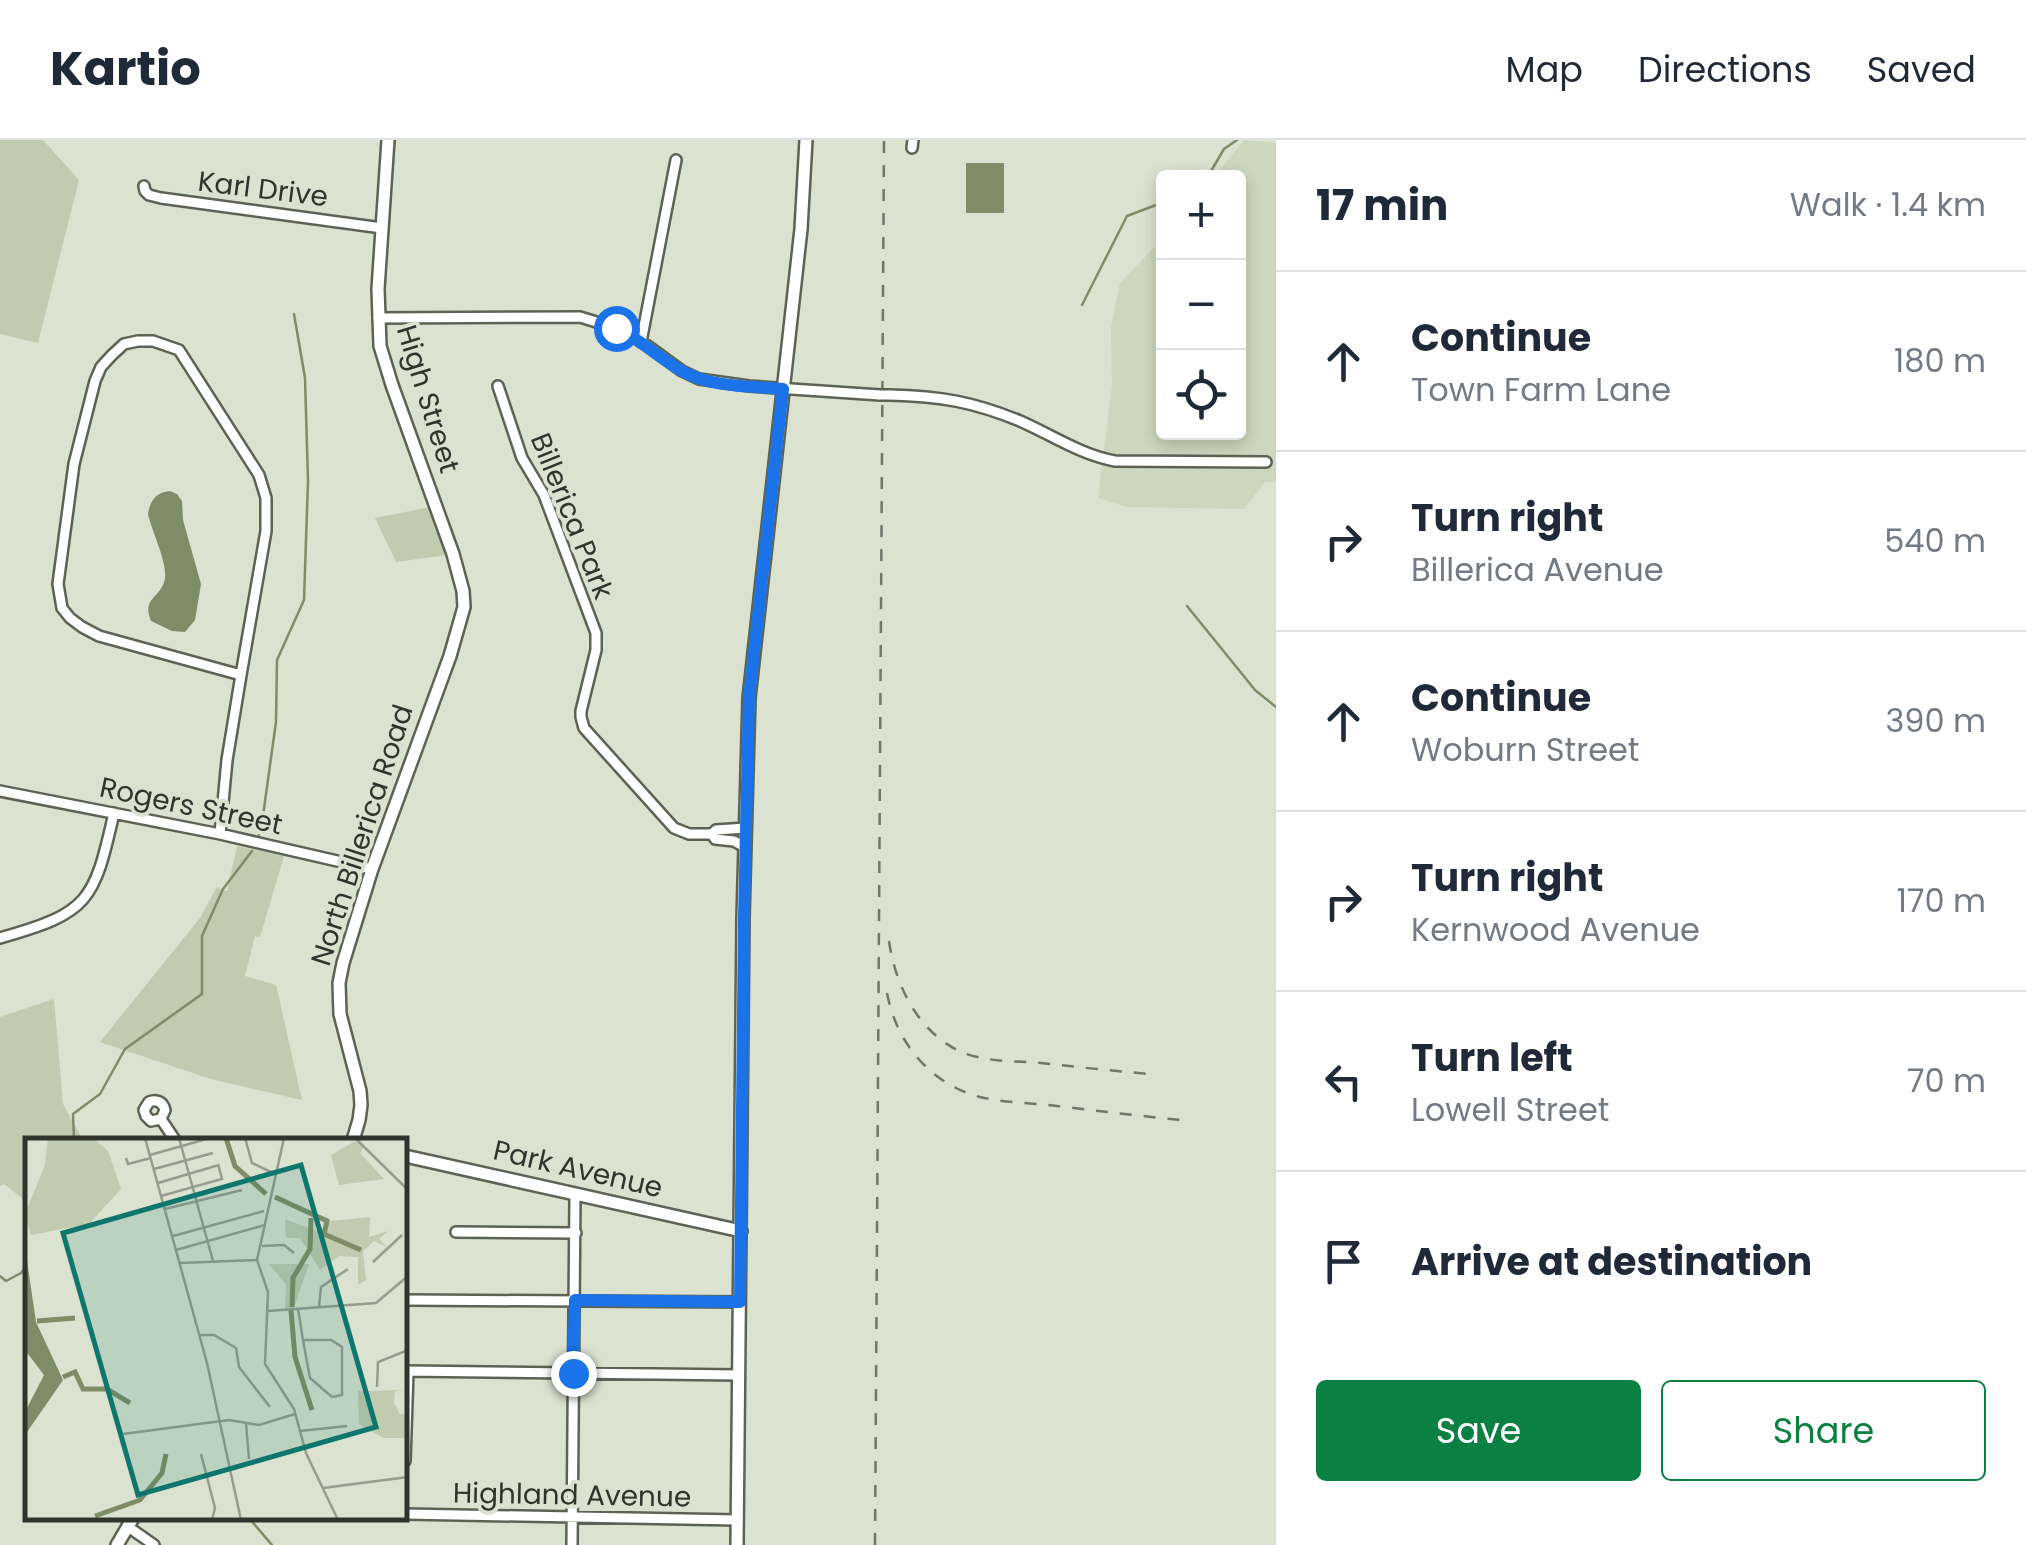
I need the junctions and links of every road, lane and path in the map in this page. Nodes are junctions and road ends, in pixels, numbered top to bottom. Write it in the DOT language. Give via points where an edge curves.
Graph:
graph roads {
  1 [pos="388,140"];
  2 [pos="806,140"];
  3 [pos="676,160"];
  4 [pos="144,186"];
  5 [pos="382,228"];
  6 [pos="378,318"];
  7 [pos="641,342"];
  8 [pos="498,386"];
  9 [pos="783,389"];
  10 [pos="1266,462"];
  11 [pos="464,607"];
  12 [pos="241,675"];
  13 [pos="0,791"];
  14 [pos="114,813"];
  15 [pos="746,828"];
  16 [pos="220,834"];
  17 [pos="712,834"];
  18 [pos="745,847"];
  19 [pos="372,869"];
  20 [pos="0,938"];
  21 [pos="161,1119"];
  22 [pos="174,1138"];
  23 [pos="354,1138"];
  24 [pos="408,1157"];
  25 [pos="575,1194"];
  26 [pos="741,1231"];
  27 [pos="456,1232"];
  28 [pos="576,1233"];
  29 [pos="408,1300"];
  30 [pos="575,1300"];
  31 [pos="740,1302"];
  32 [pos="408,1370"];
  33 [pos="573,1373"];
  34 [pos="739,1374"];
  35 [pos="408,1514"];
  36 [pos="572,1516"];
  37 [pos="738,1520"];
  38 [pos="130,1522"];
  39 [pos="116,1545"];
  40 [pos="154,1545"];
  41 [pos="572,1545"];
  42 [pos="737,1545"];
  1 -- 5 [label="main road, High Street"];
  2 -- 9 [label="main road"];
  3 -- 7 [label="street"];
  4 -- 5 [label="street, Karl Drive" via="161,198"];
  5 -- 6 [label="main road, High Street"];
  6 -- 7 [label="street" via="580,317"];
  6 -- 11 [label="main road, High Street" via="384,363 453,554"];
  7 -- 9 [label="street" via="699,378"];
  8 -- 17 [label="street, Billerica Park" via="596,634 581,711 584,728 669,824 689,834"];
  9 -- 10 [label="street" via="976,404 1115,461"];
  9 -- 15 [label="main road" via="749,698"];
  11 -- 19 [label="main road, North Billerica Road"];
  12 -- 12 [label="street" via="266,531 258,474 179,350 153,341 124,344 95,381 74,464 58,584 62,608 99,636"];
  12 -- 16 [label="street"];
  13 -- 14 [label="street, Rogers Street"];
  14 -- 16 [label="street, Rogers Street"];
  14 -- 20 [label="street" via="97,879 80,904 59,920"];
  15 -- 17 [label="street, Billerica Park"];
  15 -- 18 [label="main road"];
  16 -- 19 [label="street, Rogers Street"];
  17 -- 18 [label="street, Billerica Park"];
  18 -- 26 [label="main road"];
  19 -- 23 [label="main road, North Billerica Road" via="339,983 360,1091"];
  21 -- 22 [label="street"];
  24 -- 25 [label="main road, Park Avenue"];
  25 -- 26 [label="main road, Park Avenue"];
  25 -- 28 [label="street"];
  26 -- 31 [label="main road"];
  27 -- 28 [label="street"];
  28 -- 30 [label="street"];
  29 -- 30 [label="street"];
  30 -- 31 [label="street"];
  30 -- 33 [label="street"];
  31 -- 34 [label="main road"];
  32 -- 33 [label="street"];
  33 -- 34 [label="street"];
  33 -- 36 [label="street"];
  34 -- 37 [label="main road"];
  35 -- 36 [label="street, Highland Avenue"];
  36 -- 37 [label="street, Highland Avenue"];
  36 -- 41 [label="street"];
  37 -- 42 [label="main road"];
  38 -- 39 [label="main road"];
  38 -- 40 [label="street"];
}
